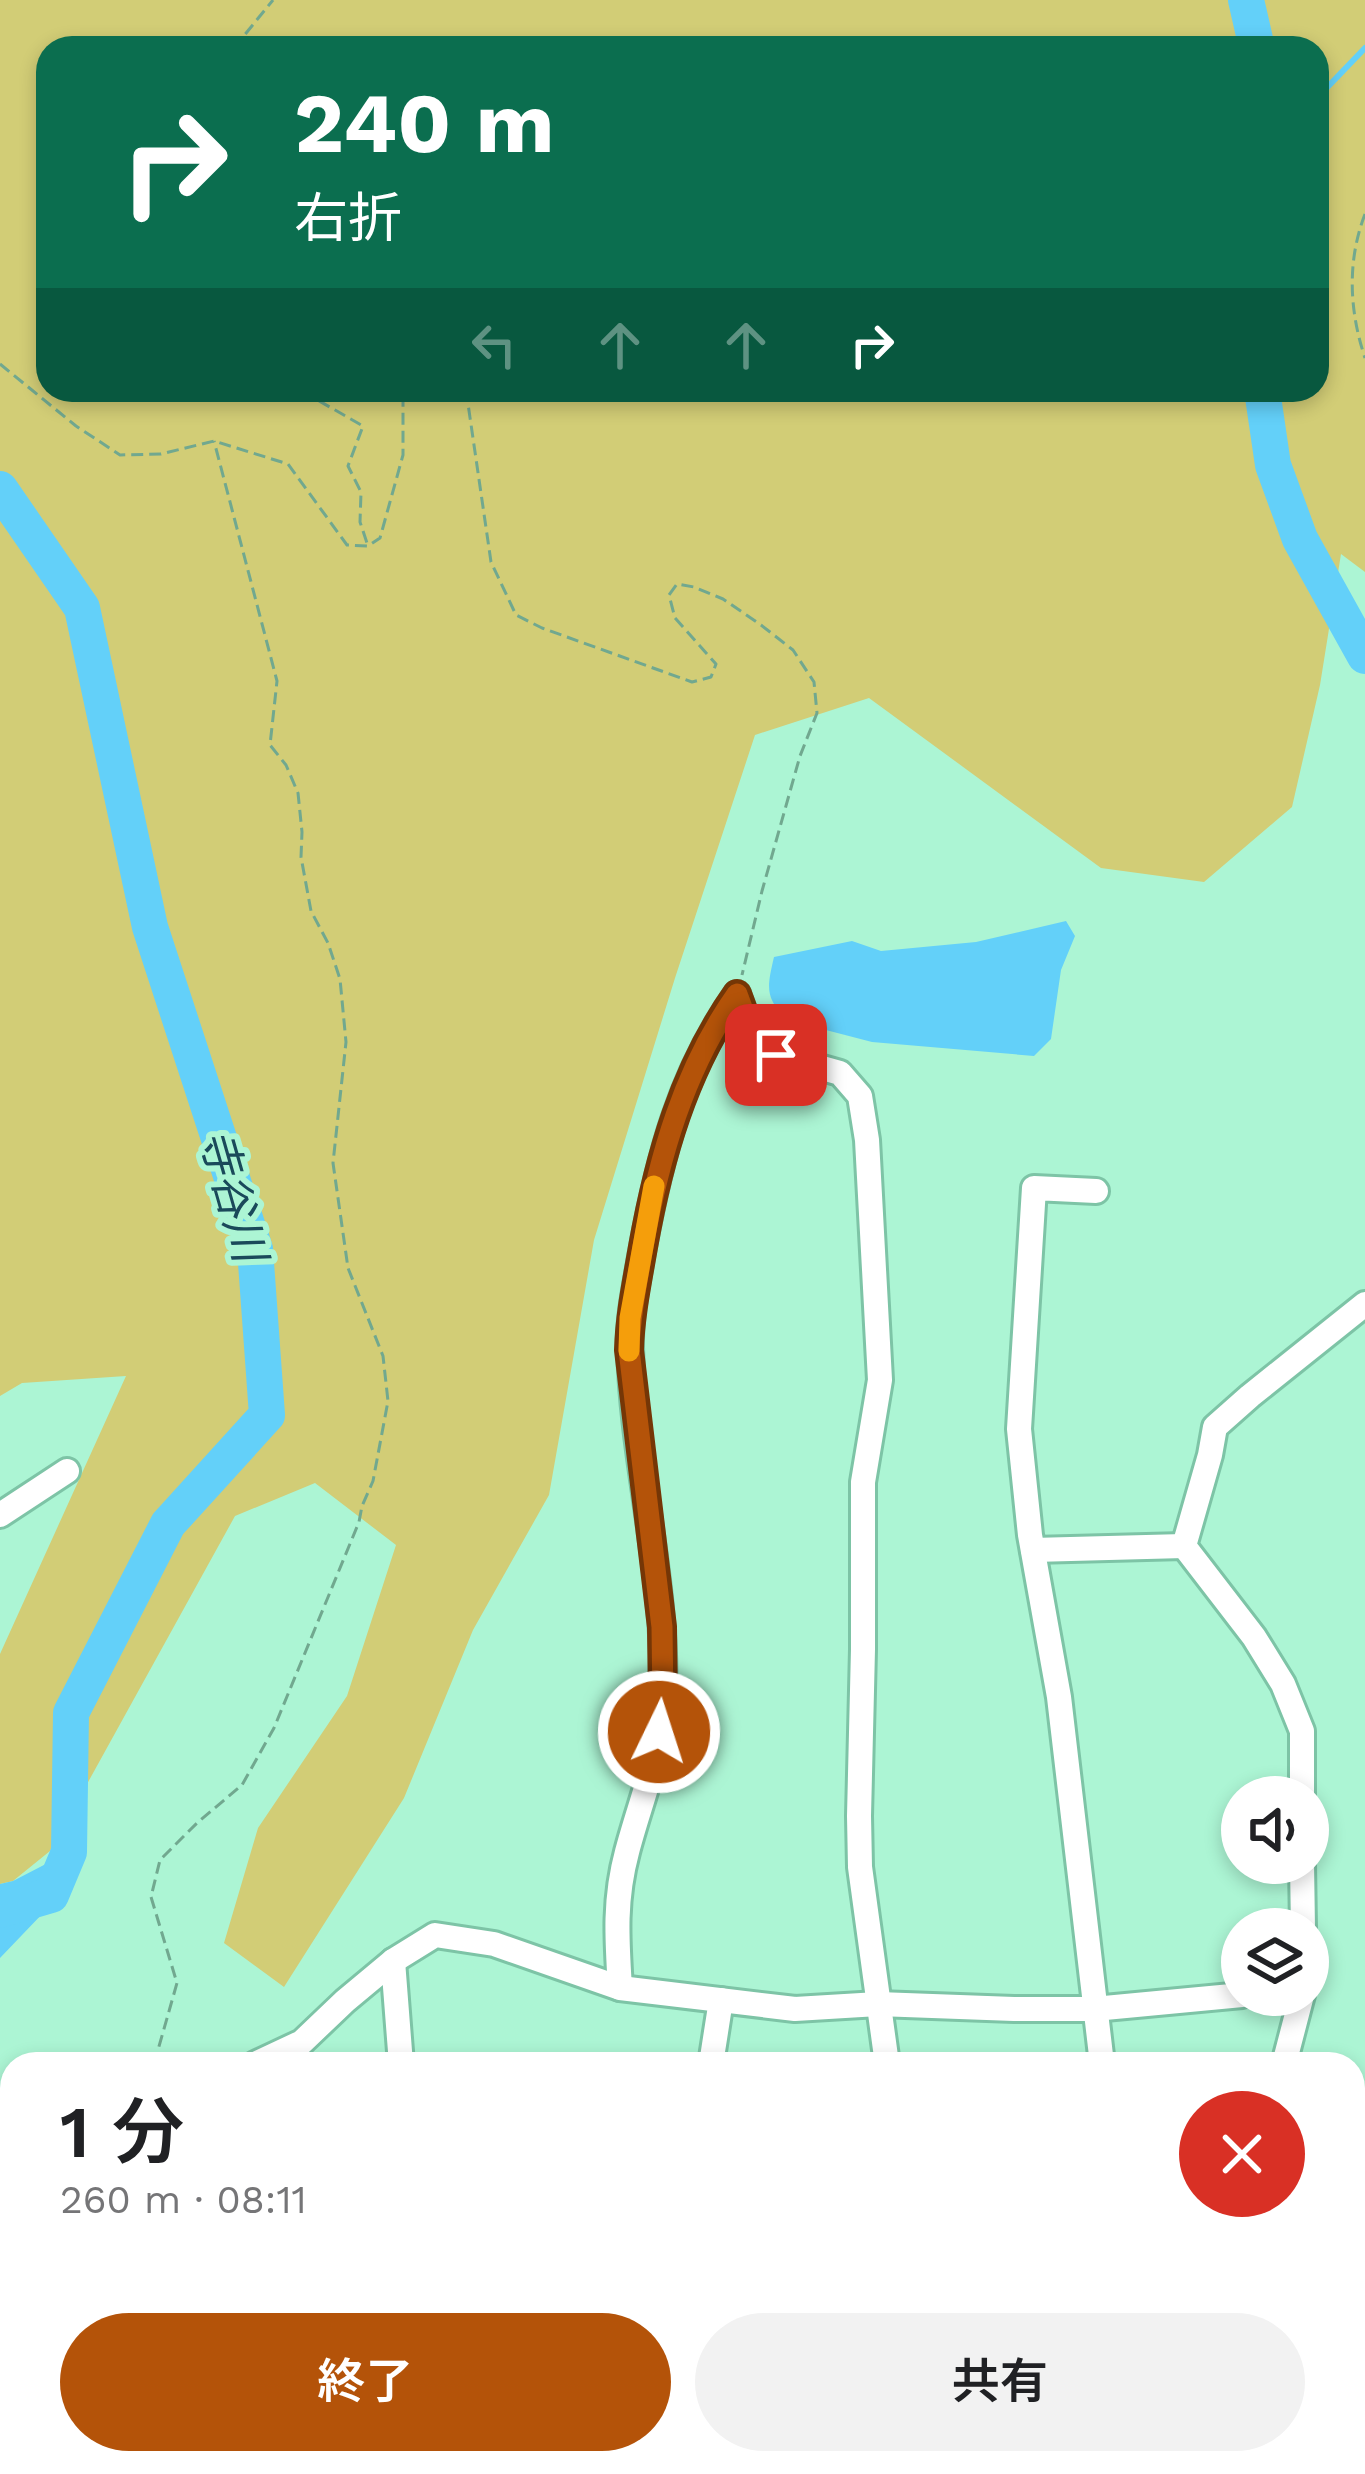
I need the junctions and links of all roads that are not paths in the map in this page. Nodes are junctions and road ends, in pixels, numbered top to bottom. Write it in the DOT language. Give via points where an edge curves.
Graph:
graph roads {
  1 [pos="1096,1191"];
  2 [pos="1365,1304"];
  3 [pos="68,1471"];
  4 [pos="0,1515"];
  5 [pos="1184,1546"];
  6 [pos="1033,1550"];
  7 [pos="1302,1776"];
  8 [pos="393,1961"];
  9 [pos="620,1988"];
  10 [pos="1221,1997"];
  11 [pos="721,2000"];
  12 [pos="878,2004"];
  13 [pos="1094,2008"];
  14 [pos="1297,2016"];
  15 [pos="281,2052"];
  16 [pos="400,2052"];
  17 [pos="713,2052"];
  18 [pos="885,2052"];
  19 [pos="1100,2052"];
  20 [pos="1287,2052"];
  1 -- 6 [label="street" via="1034,1189 1019,1429"];
  2 -- 5 [label="street" via="1215,1427"];
  3 -- 4 [label="street"];
  5 -- 6 [label="street"];
  5 -- 7 [label="street" via="1282,1684 1302,1731"];
  6 -- 13 [label="street" via="1059,1696"];
  8 -- 9 [label="street" via="435,1935 494,1944"];
  8 -- 15 [label="street"];
  8 -- 16 [label="street"];
  9 -- 11 [label="street"];
  9 -- 12 [label="street" via="615,1922 663,1705 630,1318 656,1174 700,1052 737,994 752,1035 776,1055 840,1073 860,1096 867,1140 880,1380 862,1482 859,1816"];
  10 -- 13 [label="street"];
  11 -- 12 [label="street" via="795,2009"];
  11 -- 17 [label="street"];
  12 -- 13 [label="street"];
  12 -- 18 [label="street"];
  13 -- 19 [label="street"];
  14 -- 20 [label="street"];
}
